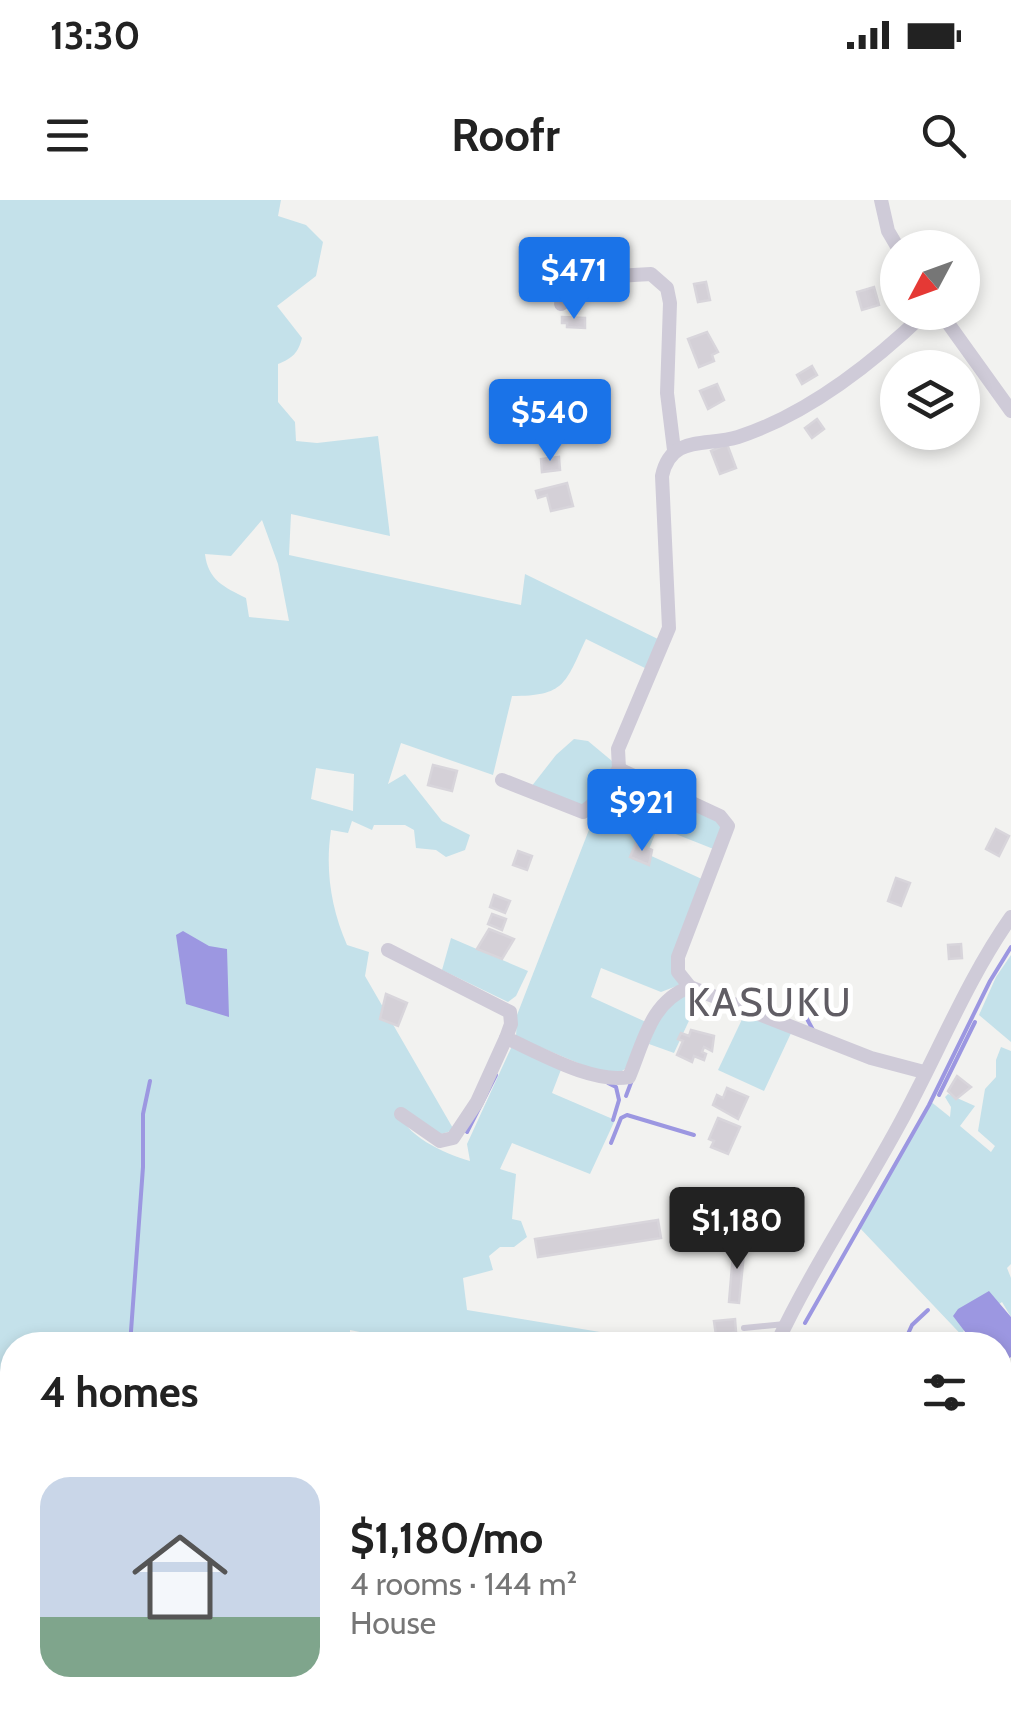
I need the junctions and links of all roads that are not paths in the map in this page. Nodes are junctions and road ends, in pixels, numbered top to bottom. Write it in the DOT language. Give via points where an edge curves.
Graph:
graph roads {
  1 [pos="881,200"];
  2 [pos="888,230"];
  3 [pos="561,304"];
  4 [pos="906,330"];
  5 [pos="953,330"];
  6 [pos="1011,411"];
  7 [pos="674,450"];
  8 [pos="619,769"];
  9 [pos="502,780"];
  10 [pos="1011,917"];
  11 [pos="388,950"];
  12 [pos="690,987"];
  13 [pos="506,1038"];
  14 [pos="924,1072"];
  15 [pos="401,1114"];
  16 [pos="786,1324"];
  17 [pos="744,1328"];
  18 [pos="784,1332"];
  1 -- 2 [label="street"];
  3 -- 7 [label="street" via="599,277 650,274 667,288"];
  4 -- 7 [label="street" via="864,368 805,406 736,438"];
  5 -- 6 [label="street"];
  7 -- 8 [label="street" via="662,476 669,628 618,749"];
  8 -- 9 [label="street" via="583,812"];
  8 -- 12 [label="street" via="720,816 728,826 678,957 678,972"];
  10 -- 14 [label="street"];
  11 -- 13 [label="street" via="510,1012"];
  12 -- 13 [label="street" via="659,1005 629,1077 598,1077"];
  12 -- 14 [label="street"];
  13 -- 15 [label="street" via="453,1138 440,1141"];
  14 -- 16 [label="street"];
  16 -- 17 [label="lane"];
  16 -- 18 [label="street"];
}
